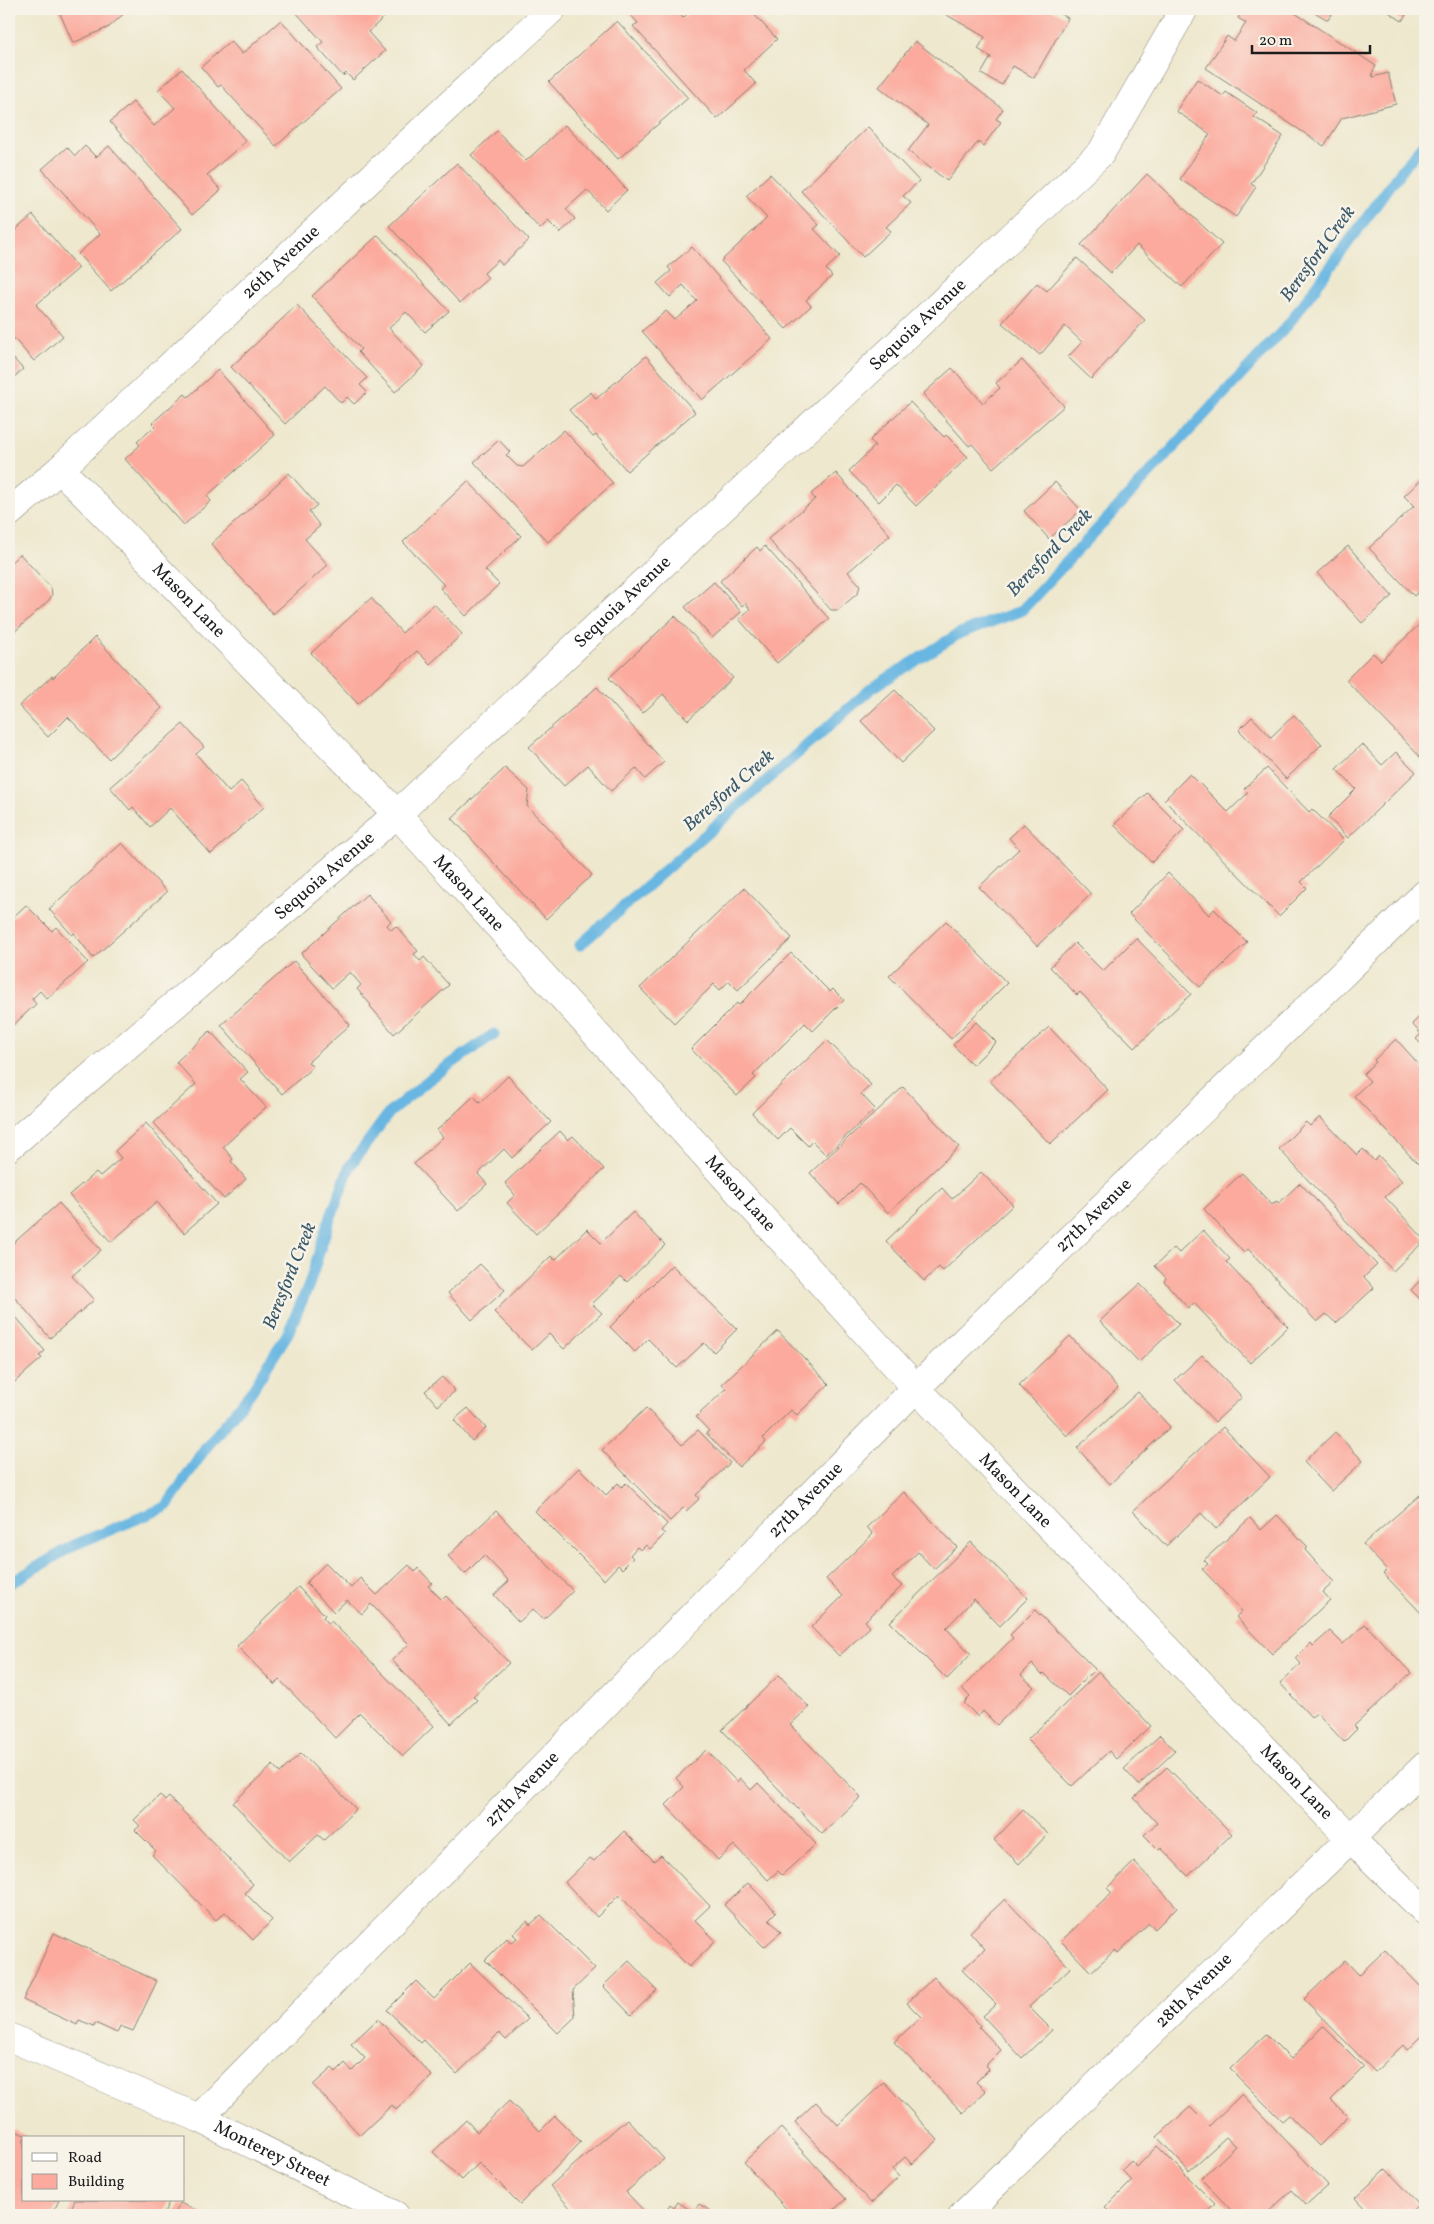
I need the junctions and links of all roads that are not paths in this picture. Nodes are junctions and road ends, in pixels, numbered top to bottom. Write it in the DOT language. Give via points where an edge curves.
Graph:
graph roads {
  1 [pos="552,9"];
  2 [pos="1184,9"];
  3 [pos="60,469"];
  4 [pos="9,513"];
  5 [pos="397,814"];
  6 [pos="1425,894"];
  7 [pos="9,1147"];
  8 [pos="916,1388"];
  9 [pos="1425,1766"];
  10 [pos="1350,1838"];
  11 [pos="1425,1911"];
  12 [pos="9,2037"];
  13 [pos="199,2118"];
  14 [pos="395,2215"];
  15 [pos="963,2215"];
  1 -- 3 [label="street, 26th Avenue"];
  2 -- 5 [label="street, Sequoia Avenue" via="1101,153"];
  3 -- 4 [label="street, 26th Avenue"];
  3 -- 5 [label="street, Mason Lane"];
  5 -- 7 [label="street, Sequoia Avenue"];
  5 -- 8 [label="street, Mason Lane"];
  6 -- 8 [label="street, 27th Avenue"];
  8 -- 10 [label="street, Mason Lane"];
  8 -- 13 [label="street, 27th Avenue"];
  9 -- 10 [label="street, 28th Avenue"];
  10 -- 11 [label="street, Mason Lane"];
  10 -- 15 [label="street, 28th Avenue"];
  12 -- 13 [label="street, Monterey Street"];
  13 -- 14 [label="street, Monterey Street"];
}
